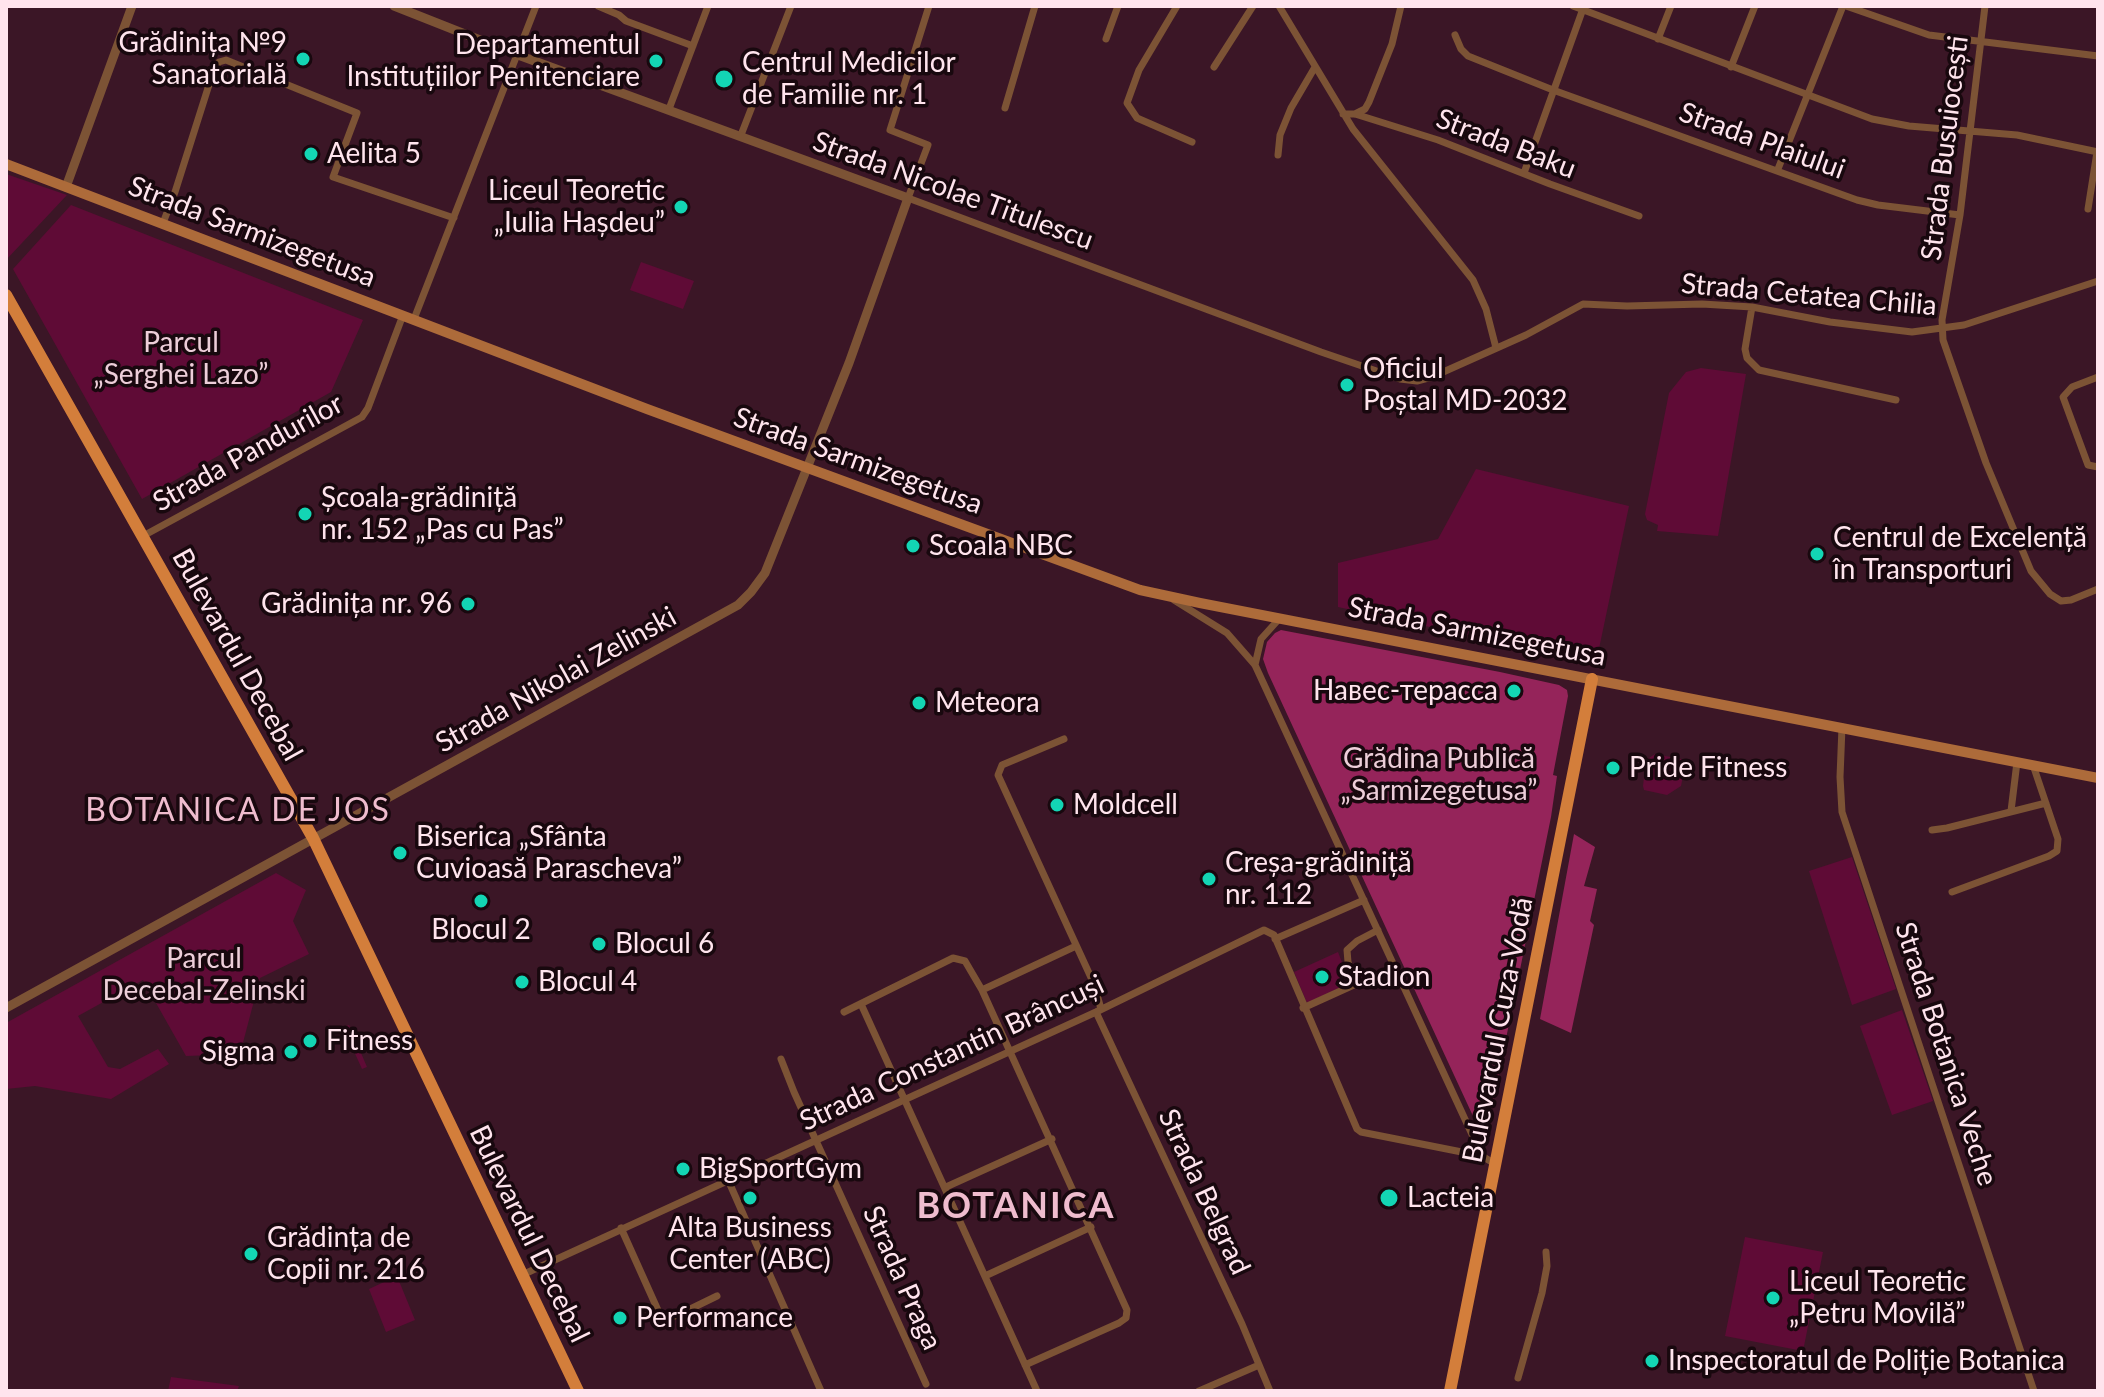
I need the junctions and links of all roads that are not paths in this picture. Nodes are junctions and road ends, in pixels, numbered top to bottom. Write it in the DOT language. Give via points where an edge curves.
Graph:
graph roads {
  1 [pos="132,6"];
  2 [pos="394,6"];
  3 [pos="536,6"];
  4 [pos="598,6"];
  5 [pos="623,6"];
  6 [pos="708,6"];
  7 [pos="791,6"];
  8 [pos="929,6"];
  9 [pos="1035,6"];
  10 [pos="1118,6"];
  11 [pos="1253,6"];
  12 [pos="1279,6"];
  13 [pos="1401,6"];
  14 [pos="1573,6"];
  15 [pos="1671,6"];
  16 [pos="1755,6"];
  17 [pos="1845,6"];
  18 [pos="1985,6"];
  19 [pos="1174,7"];
  20 [pos="1583,8"];
  21 [pos="619,15"];
  22 [pos="1455,35"];
  23 [pos="1106,39"];
  24 [pos="1658,39"];
  25 [pos="1980,42"];
  26 [pos="693,46"];
  27 [pos="518,55"];
  28 [pos="2098,56"];
  29 [pos="1214,67"];
  30 [pos="1315,67"];
  31 [pos="1731,67"];
  32 [pos="1553,90"];
  33 [pos="1808,93"];
  34 [pos="1005,108"];
  35 [pos="669,109"];
  36 [pos="1343,114"];
  37 [pos="1355,114"];
  38 [pos="1968,131"];
  39 [pos="741,135"];
  40 [pos="1192,142"];
  41 [pos="2097,152"];
  42 [pos="1278,155"];
  43 [pos="6,164"];
  44 [pos="1778,169"];
  45 [pos="1524,173"];
  46 [pos="66,187"];
  47 [pos="908,198"];
  48 [pos="2088,209"];
  49 [pos="1960,215"];
  50 [pos="1639,216"];
  51 [pos="454,218"];
  52 [pos="163,223"];
  53 [pos="2098,281"];
  54 [pos="6,295"];
  55 [pos="1752,307"];
  56 [pos="403,315"];
  57 [pos="414,319"];
  58 [pos="1942,330"];
  59 [pos="1496,348"];
  60 [pos="2098,377"];
  61 [pos="1896,400"];
  62 [pos="807,467"];
  63 [pos="2098,467"];
  64 [pos="143,536"];
  65 [pos="2098,589"];
  66 [pos="1169,597"];
  67 [pos="1279,619"];
  68 [pos="1255,665"];
  69 [pos="1592,679"];
  70 [pos="1842,727"];
  71 [pos="1064,739"];
  72 [pos="2017,762"];
  73 [pos="2033,765"];
  74 [pos="2098,778"];
  75 [pos="2046,803"];
  76 [pos="2011,811"];
  77 [pos="1932,830"];
  78 [pos="313,838"];
  79 [pos="1952,892"];
  80 [pos="1364,900"];
  81 [pos="1378,930"];
  82 [pos="1275,939"];
  83 [pos="1076,946"];
  84 [pos="982,990"];
  85 [pos="861,1004"];
  86 [pos="6,1008"];
  87 [pos="1303,1008"];
  88 [pos="1098,1010"];
  89 [pos="844,1012"];
  90 [pos="1010,1052"];
  91 [pos="781,1059"];
  92 [pos="904,1099"];
  93 [pos="816,1139"];
  94 [pos="1052,1139"];
  95 [pos="1482,1156"];
  96 [pos="1495,1164"];
  97 [pos="729,1182"];
  98 [pos="946,1187"];
  99 [pos="1091,1227"];
  100 [pos="621,1228"];
  101 [pos="1546,1252"];
  102 [pos="522,1275"];
  103 [pos="985,1276"];
  104 [pos="717,1296"];
  105 [pos="1025,1365"];
  106 [pos="1259,1365"];
  107 [pos="1518,1378"];
  108 [pos="926,1384"];
  109 [pos="1451,1390"];
  110 [pos="578,1391"];
  111 [pos="821,1391"];
  112 [pos="1037,1391"];
  113 [pos="1199,1391"];
  114 [pos="1270,1391"];
  115 [pos="2034,1391"];
  1 -- 46 [label="street"];
  2 -- 27 [label="street, Strada Nicolae Titulescu"];
  3 -- 27 [label="street"];
  4 -- 21 [label="street"];
  5 -- 21 [label="street"];
  6 -- 26 [label="street"];
  7 -- 39 [label="street"];
  8 -- 47 [label="street" via="890,130 928,145"];
  9 -- 34 [label="street"];
  10 -- 23 [label="street"];
  11 -- 29 [label="street"];
  12 -- 30 [label="street"];
  13 -- 37 [label="street" via="1369,102"];
  14 -- 20 [label="street"];
  15 -- 24 [label="street"];
  16 -- 31 [label="street"];
  17 -- 25 [label="street" via="1913,31"];
  17 -- 33 [label="street"];
  18 -- 25 [label="street, Strada Busuiocești"];
  19 -- 40 [label="street" via="1127,103 1137,118"];
  20 -- 24 [label="street"];
  20 -- 32 [label="street"];
  21 -- 26 [label="street"];
  22 -- 32 [label="street, Strada Plaiului" via="1468,56"];
  24 -- 31 [label="street"];
  25 -- 28 [label="street"];
  25 -- 38 [label="street, Strada Busuiocești"];
  26 -- 35 [label="street"];
  27 -- 35 [label="street, Strada Nicolae Titulescu"];
  27 -- 51 [label="street"];
  30 -- 36 [label="street"];
  30 -- 42 [label="street" via="1291,108"];
  31 -- 33 [label="street"];
  32 -- 44 [label="street, Strada Plaiului"];
  32 -- 45 [label="street"];
  33 -- 38 [label="street" via="1888,123"];
  33 -- 44 [label="street"];
  35 -- 39 [label="street, Strada Nicolae Titulescu"];
  36 -- 37 [label="street, Strada Baku"];
  36 -- 59 [label="street" via="1473,280"];
  37 -- 45 [label="street, Strada Baku"];
  38 -- 41 [label="street"];
  38 -- 49 [label="street, Strada Busuiocești"];
  39 -- 47 [label="street, Strada Nicolae Titulescu"];
  41 -- 48 [label="street"];
  43 -- 46 [label="main road, Strada Sarmizegetusa"];
  44 -- 49 [label="street, Strada Plaiului" via="1867,202"];
  45 -- 50 [label="street, Strada Baku"];
  46 -- 52 [label="main road, Strada Sarmizegetusa"];
  47 -- 59 [label="street, Strada Nicolae Titulescu" via="1391,377 1425,379"];
  47 -- 62 [label="street, Strada Nikolai Zelinski"];
  49 -- 58 [label="street, Strada Busuiocești"];
  51 -- 52 [label="street" via="333,177 357,113 226,60 214,69"];
  51 -- 57 [label="street"];
  52 -- 56 [label="main road, Strada Sarmizegetusa"];
  53 -- 58 [label="street, Strada Cetatea Chilia"];
  54 -- 64 [label="main road, Bulevardul Decebal"];
  55 -- 58 [label="street, Strada Cetatea Chilia" via="1894,330"];
  55 -- 59 [label="street, Strada Cetatea Chilia" via="1583,304"];
  55 -- 61 [label="street" via="1745,349 1759,370"];
  56 -- 57 [label="main road, Strada Sarmizegetusa"];
  56 -- 64 [label="street, Strada Pandurilor" via="362,417"];
  57 -- 62 [label="main road, Strada Sarmizegetusa"];
  58 -- 65 [label="street, Strada Busuiocești" via="2015,537 2039,583 2061,601"];
  60 -- 63 [label="street" via="2072,387 2063,397 2088,465"];
  62 -- 66 [label="main road, Strada Sarmizegetusa"];
  62 -- 78 [label="street, Strada Nikolai Zelinski" via="765,573 738,605"];
  64 -- 78 [label="main road, Bulevardul Decebal"];
  66 -- 67 [label="main road, Strada Sarmizegetusa"];
  66 -- 68 [label="street" via="1227,633"];
  67 -- 68 [label="street" via="1261,639"];
  67 -- 69 [label="main road, Strada Sarmizegetusa"];
  68 -- 80 [label="street"];
  69 -- 70 [label="main road, Strada Sarmizegetusa"];
  69 -- 96 [label="main road, Bulevardul Cuza-Vodă"];
  70 -- 72 [label="main road, Strada Sarmizegetusa"];
  70 -- 115 [label="street, Strada Botanica Veche" via="1842,812"];
  71 -- 83 [label="street, Strada Belgrad" via="1002,765 997,772"];
  72 -- 73 [label="main road, Strada Sarmizegetusa"];
  72 -- 76 [label="street"];
  73 -- 74 [label="main road, Strada Sarmizegetusa"];
  73 -- 75 [label="street"];
  75 -- 76 [label="street"];
  75 -- 79 [label="street" via="2057,851"];
  76 -- 77 [label="street"];
  78 -- 86 [label="street, Strada Nikolai Zelinski"];
  78 -- 102 [label="main road, Bulevardul Decebal"];
  80 -- 81 [label="street"];
  80 -- 82 [label="street"];
  81 -- 87 [label="street" via="1347,950 1356,984"];
  81 -- 95 [label="street"];
  82 -- 87 [label="street"];
  82 -- 88 [label="street, Strada Constantin Brâncuși" via="1268,931 1259,931"];
  83 -- 84 [label="street"];
  83 -- 88 [label="street, Strada Belgrad" via="1094,984"];
  84 -- 85 [label="street" via="970,967 953,958"];
  84 -- 90 [label="street"];
  85 -- 89 [label="street"];
  85 -- 92 [label="street"];
  87 -- 95 [label="street" via="1357,1129"];
  88 -- 90 [label="street, Strada Constantin Brâncuși"];
  88 -- 106 [label="street, Strada Belgrad"];
  90 -- 92 [label="street, Strada Constantin Brâncuși"];
  90 -- 94 [label="street"];
  91 -- 93 [label="street, Strada Praga"];
  92 -- 93 [label="street, Strada Constantin Brâncuși"];
  92 -- 98 [label="street"];
  93 -- 97 [label="street, Strada Constantin Brâncuși"];
  93 -- 108 [label="street, Strada Praga"];
  94 -- 98 [label="street"];
  94 -- 99 [label="street"];
  95 -- 96 [label="street"];
  96 -- 109 [label="main road, Bulevardul Cuza-Vodă"];
  97 -- 100 [label="street, Strada Constantin Brâncuși"];
  97 -- 111 [label="street"];
  98 -- 103 [label="street"];
  99 -- 103 [label="street"];
  99 -- 105 [label="street" via="1126,1305 1126,1318"];
  100 -- 102 [label="street, Strada Constantin Brâncuși"];
  100 -- 104 [label="street" via="661,1317 678,1315"];
  101 -- 107 [label="street" via="1542,1293"];
  102 -- 110 [label="main road, Bulevardul Decebal"];
  103 -- 105 [label="street"];
  105 -- 112 [label="street"];
  106 -- 113 [label="street"];
  106 -- 114 [label="street, Strada Belgrad"];
}
